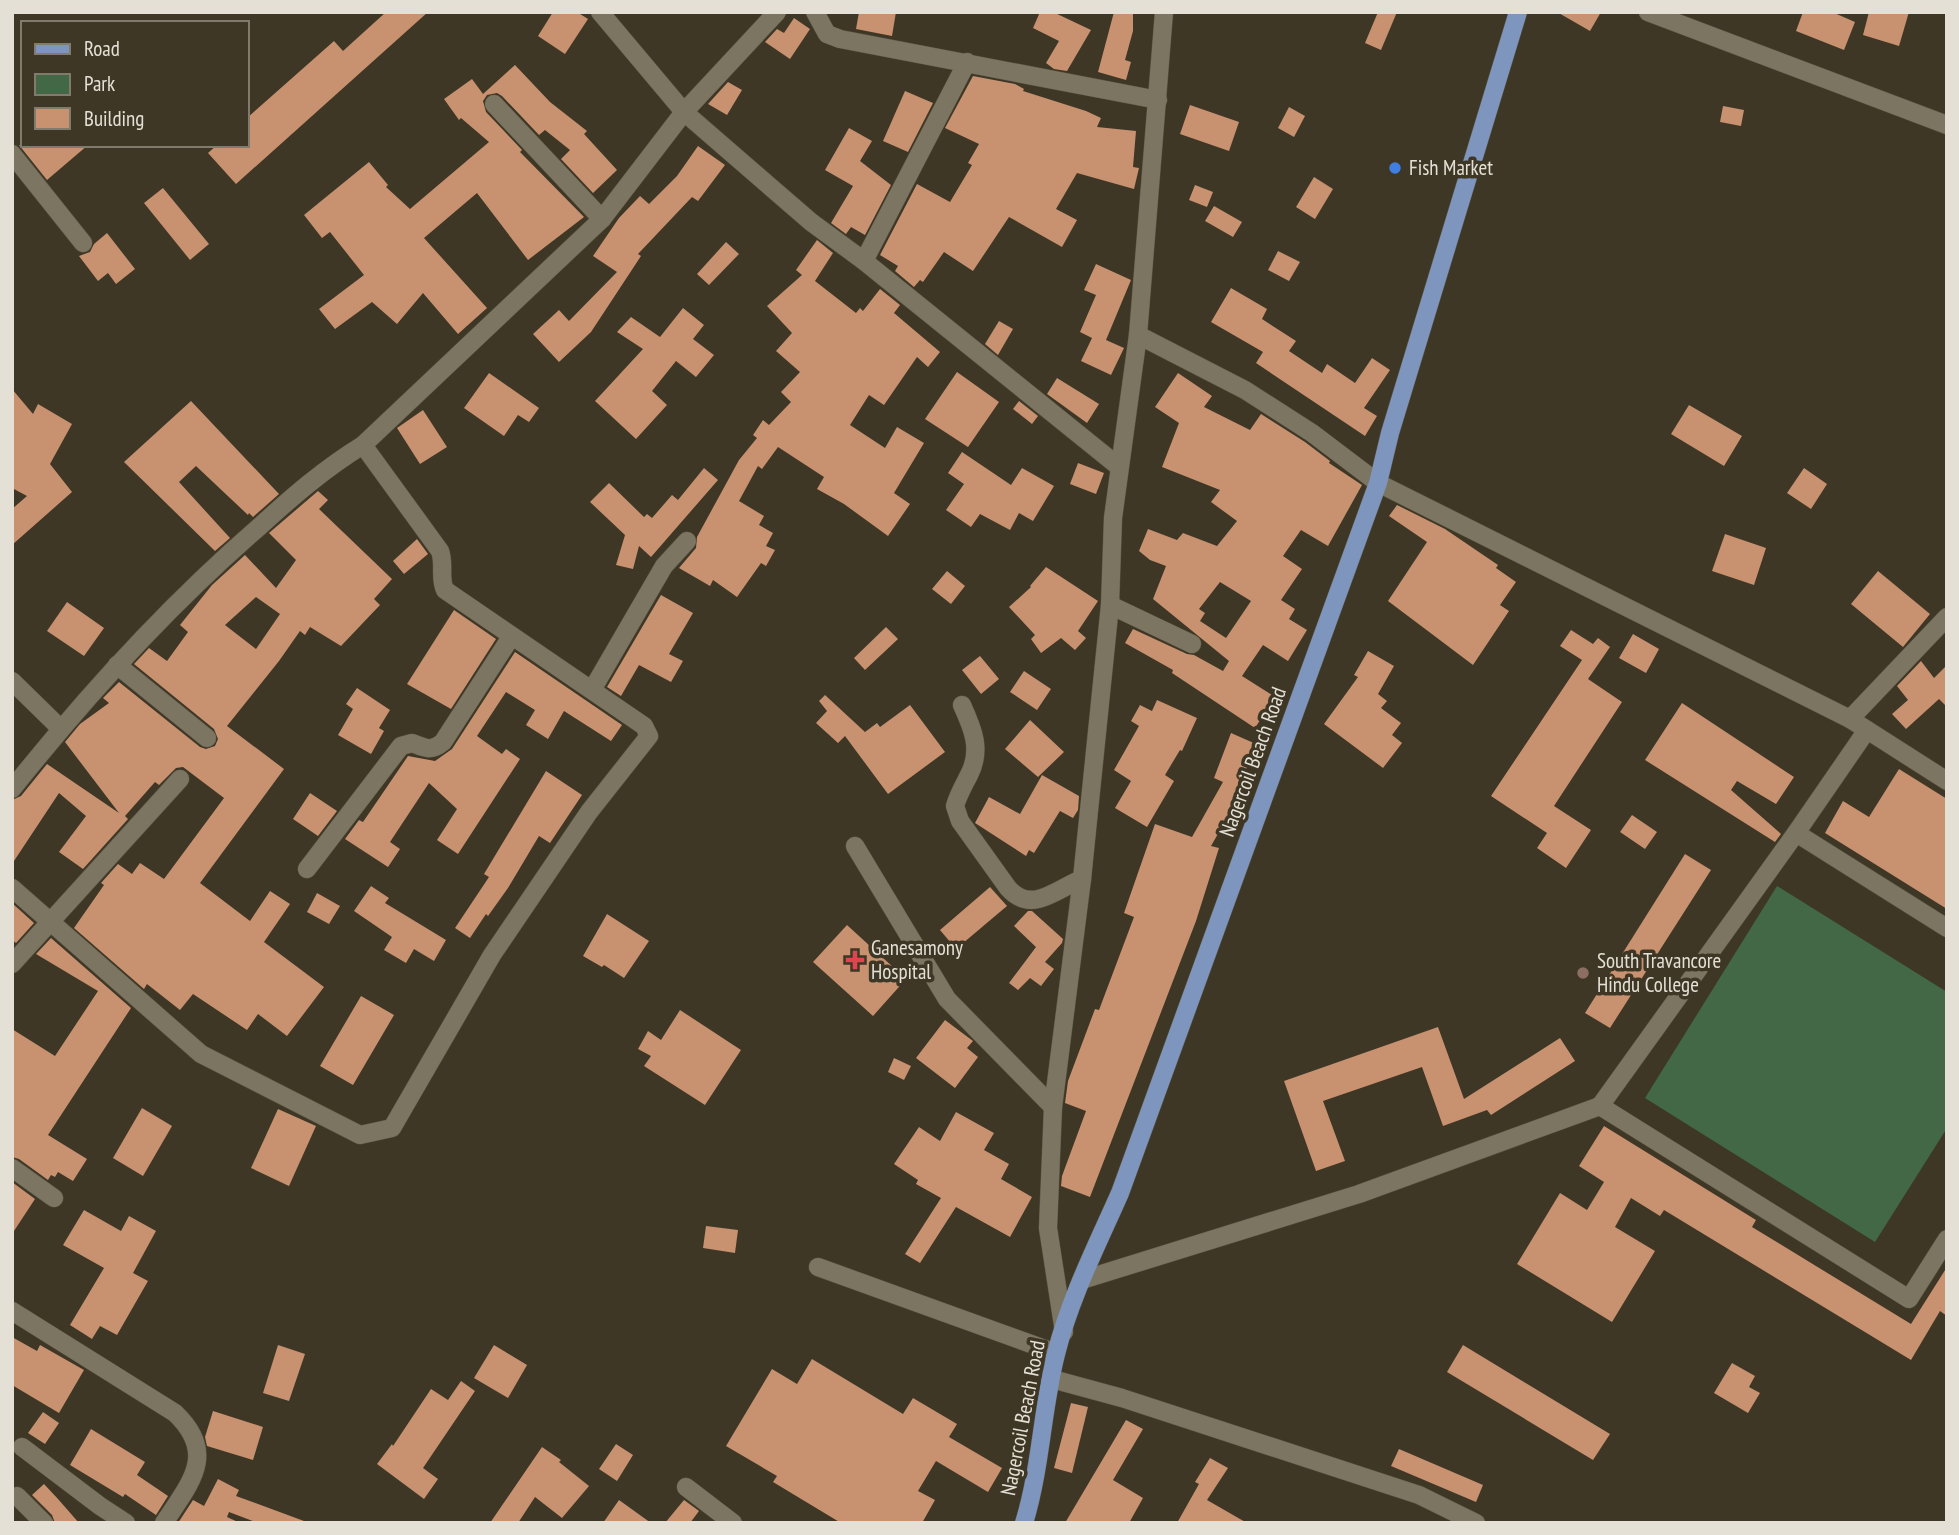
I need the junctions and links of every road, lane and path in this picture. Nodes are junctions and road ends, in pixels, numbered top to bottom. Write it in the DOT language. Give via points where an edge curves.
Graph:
graph roads {
  1 [pos="600,12"];
  2 [pos="777,12"];
  3 [pos="815,12"];
  4 [pos="1164,12"];
  5 [pos="1518,12"];
  6 [pos="1648,12"];
  7 [pos="967,62"];
  8 [pos="1158,100"];
  9 [pos="494,104"];
  10 [pos="684,112"];
  11 [pos="1947,125"];
  12 [pos="12,154"];
  13 [pos="602,219"];
  14 [pos="83,243"];
  15 [pos="864,261"];
  16 [pos="1138,334"];
  17 [pos="363,444"];
  18 [pos="1118,466"];
  19 [pos="1378,483"];
  20 [pos="687,541"];
  21 [pos="1110,605"];
  22 [pos="1947,617"];
  23 [pos="511,636"];
  24 [pos="1192,643"];
  25 [pos="117,665"];
  26 [pos="12,681"];
  27 [pos="592,690"];
  28 [pos="962,705"];
  29 [pos="1850,719"];
  30 [pos="60,728"];
  31 [pos="1867,730"];
  32 [pos="207,738"];
  33 [pos="180,779"];
  34 [pos="1947,781"];
  35 [pos="12,789"];
  36 [pos="1796,833"];
  37 [pos="855,846"];
  38 [pos="307,869"];
  39 [pos="1082,879"];
  40 [pos="12,888"];
  41 [pos="51,922"];
  42 [pos="1947,928"];
  43 [pos="12,964"];
  44 [pos="1600,1106"];
  45 [pos="1053,1107"];
  46 [pos="12,1168"];
  47 [pos="54,1198"];
  48 [pos="1947,1239"];
  49 [pos="818,1267"];
  50 [pos="1082,1280"];
  51 [pos="12,1311"];
  52 [pos="1064,1332"];
  53 [pos="1056,1353"];
  54 [pos="1052,1379"];
  55 [pos="22,1447"];
  56 [pos="686,1487"];
  57 [pos="17,1496"];
  58 [pos="44,1523"];
  59 [pos="126,1523"];
  60 [pos="164,1523"];
  61 [pos="733,1523"];
  62 [pos="1024,1523"];
  63 [pos="1476,1523"];
  1 -- 10 [label="street"];
  2 -- 10 [label="street"];
  3 -- 7 [label="street" via="827,34 840,39"];
  4 -- 8 [label="street"];
  5 -- 19 [label="main road, Nagercoil Beach Road"];
  6 -- 11 [label="street"];
  7 -- 8 [label="street"];
  7 -- 15 [label="street"];
  8 -- 16 [label="street"];
  9 -- 13 [label="street"];
  10 -- 13 [label="street"];
  10 -- 15 [label="street" via="811,222"];
  12 -- 14 [label="street"];
  13 -- 17 [label="street"];
  15 -- 18 [label="street"];
  16 -- 18 [label="street"];
  16 -- 19 [label="street" via="1245,390"];
  17 -- 23 [label="street" via="440,551 445,590"];
  17 -- 25 [label="street" via="326,468 221,559"];
  18 -- 21 [label="street"];
  19 -- 29 [label="street"];
  19 -- 50 [label="main road, Nagercoil Beach Road" via="1119,1193"];
  20 -- 27 [label="street" via="664,566"];
  21 -- 24 [label="street"];
  21 -- 39 [label="street"];
  22 -- 29 [label="street"];
  23 -- 27 [label="street"];
  23 -- 38 [label="street" via="443,742 435,749 412,743 401,746"];
  25 -- 30 [label="street"];
  25 -- 32 [label="street"];
  26 -- 30 [label="street"];
  27 -- 41 [label="street" via="644,726 649,736 589,812 492,955 392,1128 360,1135 201,1054"];
  28 -- 39 [label="street" via="974,733 976,752 955,806 960,821 1008,888 1026,901"];
  29 -- 31 [label="street"];
  30 -- 35 [label="street"];
  31 -- 34 [label="street"];
  31 -- 36 [label="street"];
  33 -- 41 [label="street"];
  36 -- 42 [label="street"];
  36 -- 44 [label="street"];
  37 -- 45 [label="street" via="947,999"];
  39 -- 45 [label="street"];
  40 -- 41 [label="street"];
  41 -- 43 [label="street"];
  44 -- 48 [label="street" via="1909,1300"];
  44 -- 50 [label="street" via="1359,1194"];
  45 -- 52 [label="street" via="1048,1228"];
  46 -- 47 [label="street"];
  49 -- 53 [label="street"];
  50 -- 52 [label="main road, Nagercoil Beach Road"];
  51 -- 60 [label="street" via="175,1413 188,1426 198,1460 189,1485"];
  52 -- 53 [label="main road, Nagercoil Beach Road"];
  53 -- 54 [label="main road, Nagercoil Beach Road"];
  54 -- 62 [label="main road, Nagercoil Beach Road"];
  54 -- 63 [label="street" via="1395,1486"];
  55 -- 59 [label="street"];
  56 -- 61 [label="street"];
  57 -- 58 [label="street"];
}
